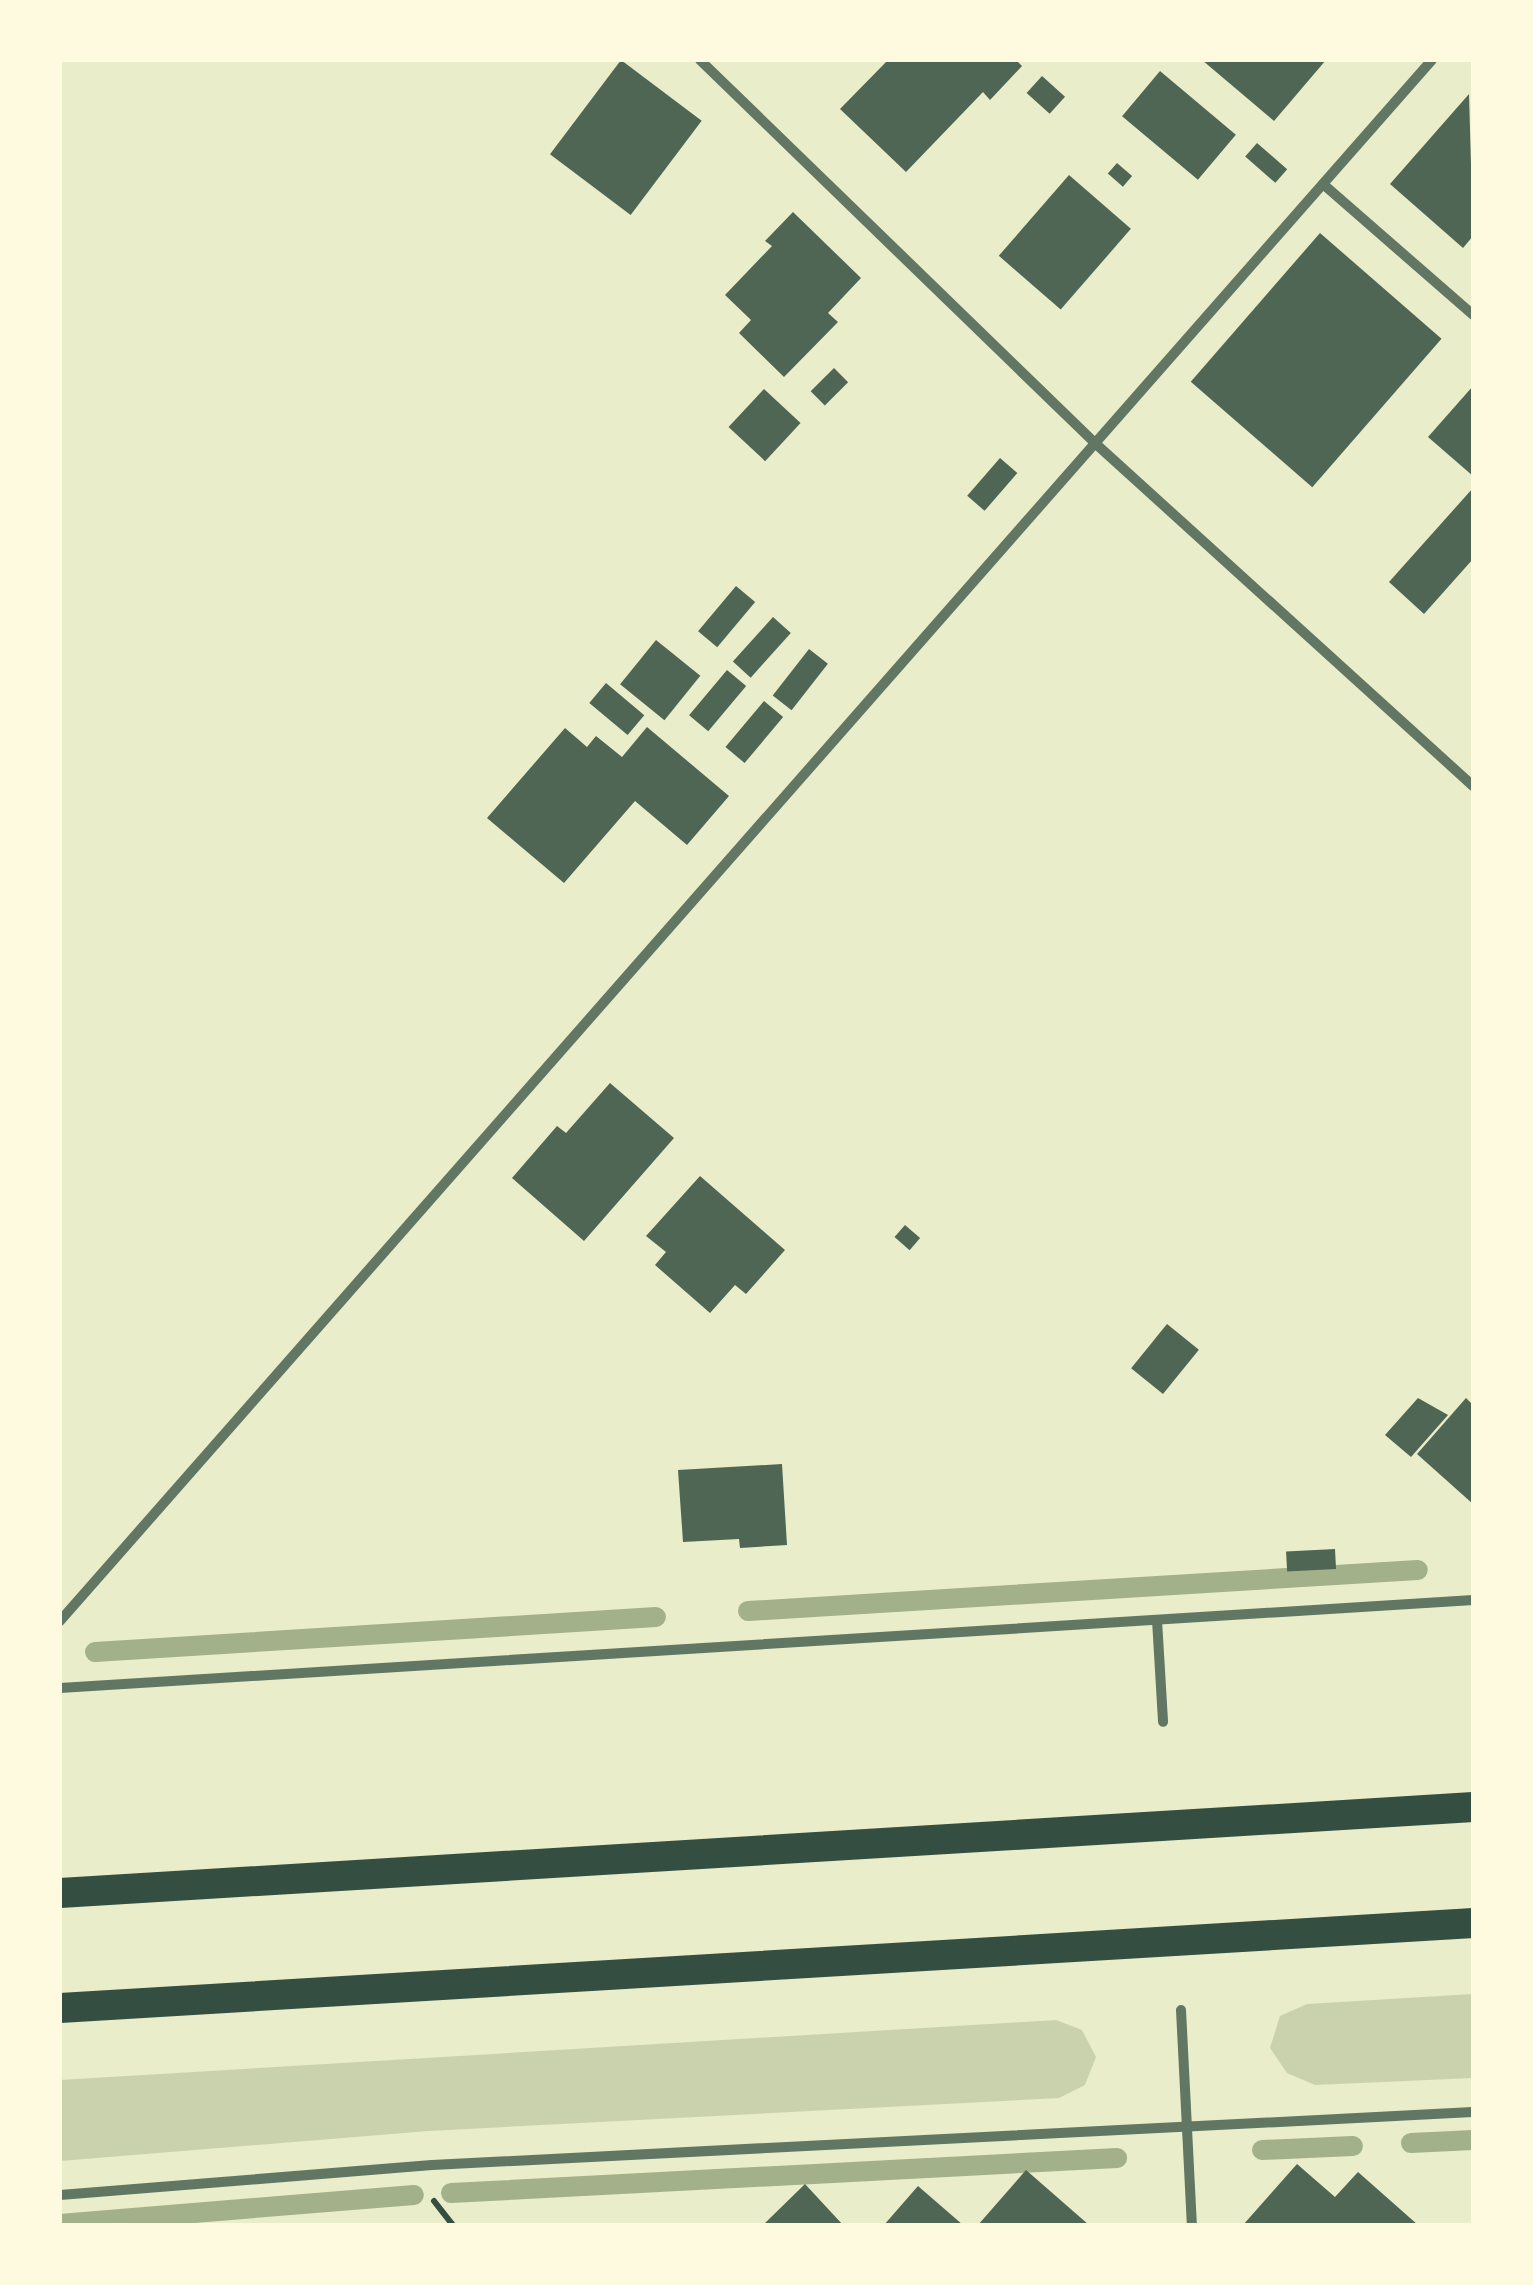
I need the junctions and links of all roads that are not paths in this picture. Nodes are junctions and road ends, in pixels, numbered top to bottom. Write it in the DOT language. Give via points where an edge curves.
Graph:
graph roads {
  1 [pos="700,60"];
  2 [pos="1432,60"];
  3 [pos="1323,184"];
  4 [pos="1473,314"];
  5 [pos="1096,444"];
  6 [pos="1473,786"];
  7 [pos="1473,1600"];
  8 [pos="1157,1620"];
  9 [pos="60,1621"];
  10 [pos="60,1688"];
  11 [pos="1163,1722"];
  12 [pos="1473,1808"];
  13 [pos="60,1893"];
  14 [pos="1473,1923"];
  15 [pos="60,2008"];
  16 [pos="1181,2010"];
  17 [pos="1473,2112"];
  18 [pos="1187,2125"];
  19 [pos="60,2195"];
  20 [pos="1192,2225"];
  1 -- 5 [label="street"];
  2 -- 3 [label="street"];
  3 -- 4 [label="street"];
  3 -- 5 [label="street"];
  5 -- 6 [label="street"];
  5 -- 9 [label="street"];
  7 -- 8 [label="street"];
  8 -- 10 [label="street"];
  8 -- 11 [label="street"];
  12 -- 13 [label="highway"];
  14 -- 15 [label="highway"];
  16 -- 18 [label="street"];
  17 -- 18 [label="street"];
  18 -- 19 [label="street" via="432,2165"];
  18 -- 20 [label="street"];
}
